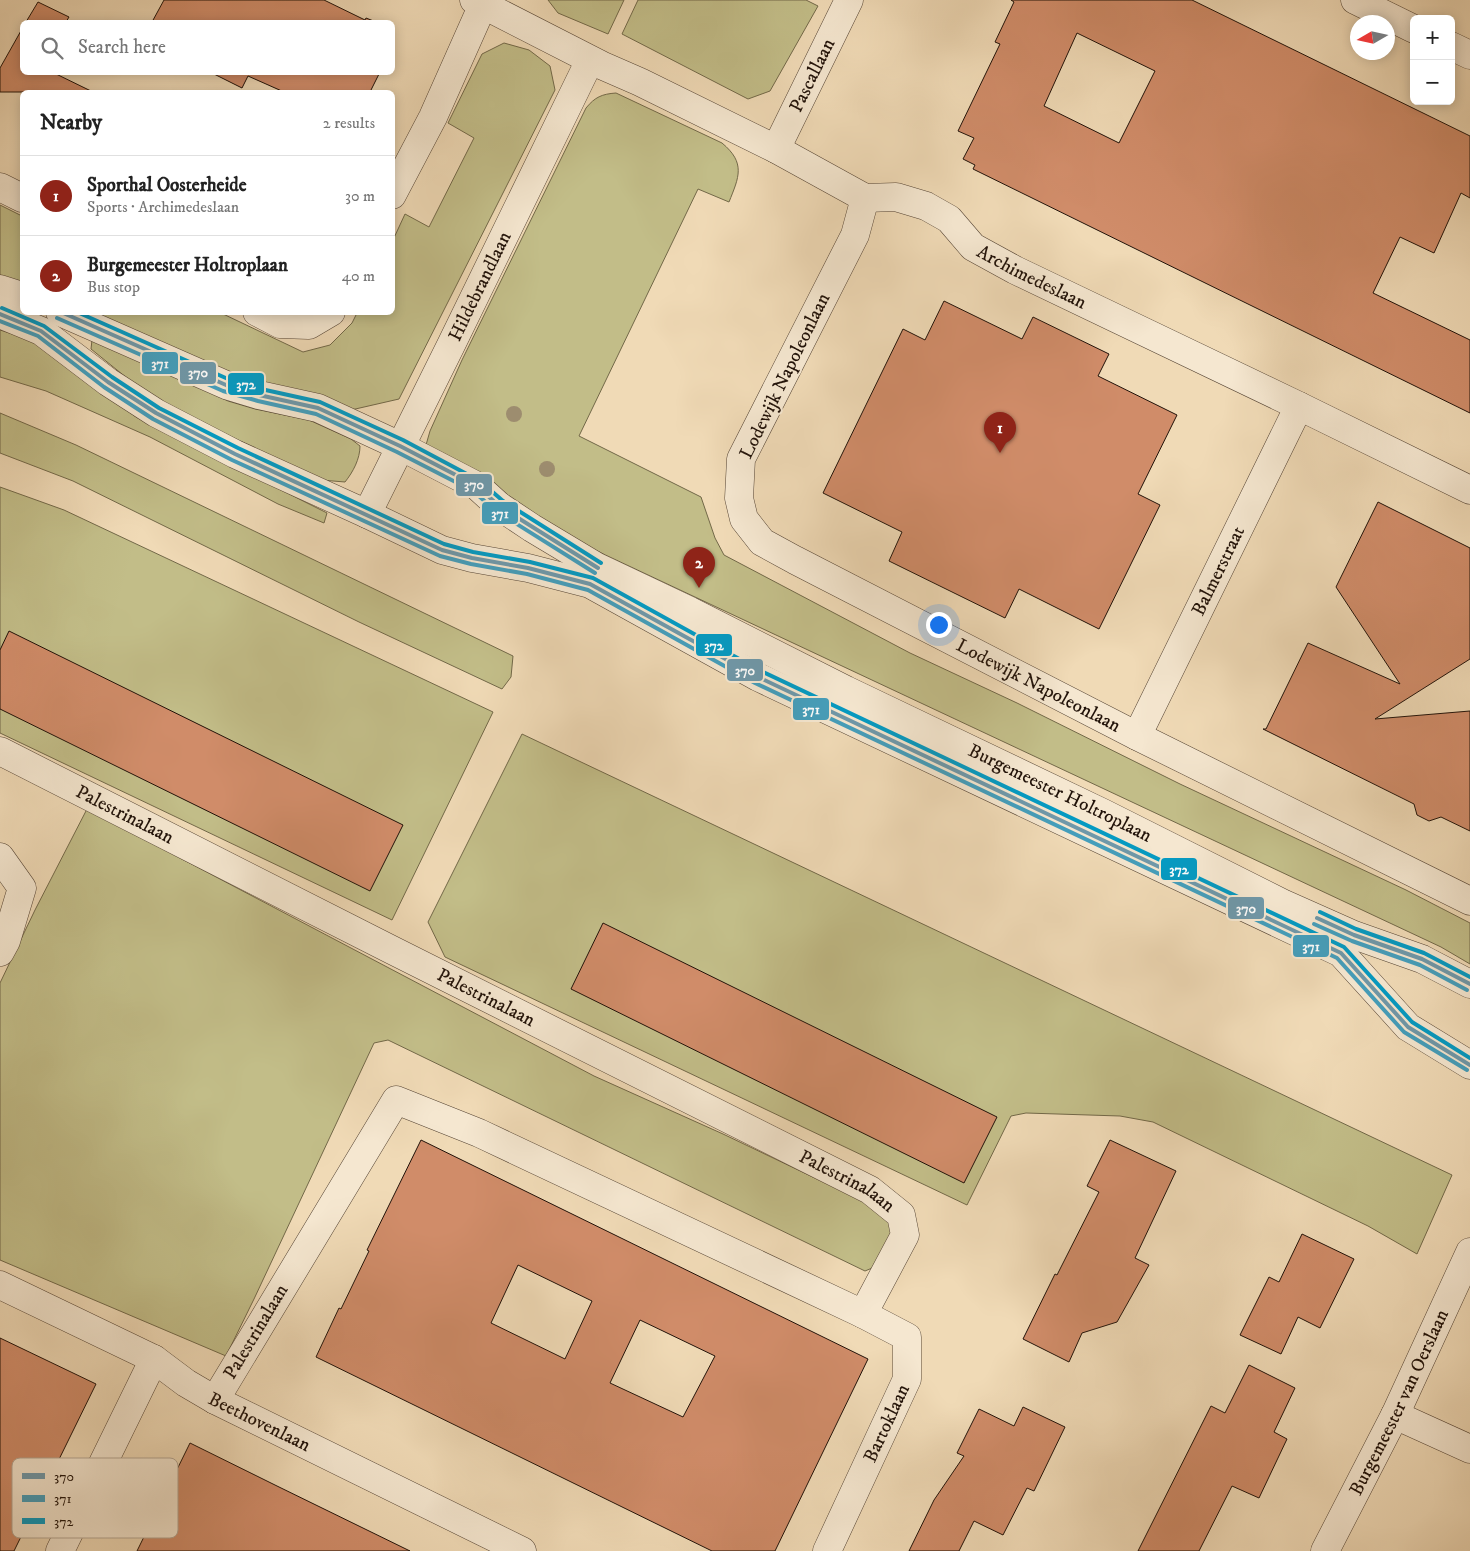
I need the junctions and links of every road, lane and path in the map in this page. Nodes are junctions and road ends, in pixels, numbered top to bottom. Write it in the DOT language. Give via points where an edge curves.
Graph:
graph roads {
  1 [pos="849,0"];
  2 [pos="1354,0"];
  3 [pos="481,1"];
  4 [pos="1410,27"];
  5 [pos="1455,48"];
  6 [pos="1470,55"];
  7 [pos="595,62"];
  8 [pos="776,149"];
  9 [pos="0,187"];
  10 [pos="395,189"];
  11 [pos="20,197"];
  12 [pos="865,198"];
  13 [pos="0,289"];
  14 [pos="20,295"];
  15 [pos="0,314"];
  16 [pos="67,315"];
  17 [pos="326,315"];
  18 [pos="269,318"];
  19 [pos="1299,406"];
  20 [pos="400,446"];
  21 [pos="1470,490"];
  22 [pos="367,514"];
  23 [pos="1137,736"];
  24 [pos="0,751"];
  25 [pos="0,857"];
  26 [pos="1470,901"];
  27 [pos="0,952"];
  28 [pos="1470,984"];
  29 [pos="1470,1065"];
  30 [pos="1470,1252"];
  31 [pos="0,1285"];
  32 [pos="863,1314"];
  33 [pos="154,1359"];
  34 [pos="215,1400"];
  35 [pos="1395,1415"];
  36 [pos="1470,1449"];
  37 [pos="106,1458"];
  38 [pos="66,1538"];
  39 [pos="60,1551"];
  40 [pos="522,1551"];
  41 [pos="826,1551"];
  42 [pos="1325,1551"];
  1 -- 8 [label="street, Pascallaan"];
  2 -- 4 [label="street"];
  3 -- 7 [label="street"];
  3 -- 10 [label="street" via="433,117"];
  5 -- 6 [label="street"];
  7 -- 8 [label="street"];
  7 -- 20 [label="street, Hildebrandlaan"];
  8 -- 12 [label="street"];
  9 -- 11 [label="street"];
  12 -- 19 [label="street, Archimedeslaan" via="896,196 926,206 949,219 973,247 1015,270"];
  12 -- 23 [label="street, Lodewijk Napoleonlaan" via="856,235 741,459 739,498 744,519 762,542"];
  13 -- 14 [label="street"];
  15 -- 22 [label="street, Burgemeester Holtroplaan" via="41,331 108,382 156,413 235,454"];
  16 -- 20 [label="street, Burgemeester Holtroplaan" via="226,385 318,408"];
  17 -- 18 [label="street" via="309,325"];
  19 -- 21 [label="street, Archimedeslaan"];
  19 -- 23 [label="street, Balmerstraat"];
  20 -- 22 [label="street, Hildebrandlaan"];
  20 -- 28 [label="street, Burgemeester Holtroplaan" via="477,486 499,506 597,567 1282,903 1422,959"];
  22 -- 29 [label="street, Burgemeester Holtroplaan" via="442,550 590,584 758,677 1341,953 1408,1027"];
  23 -- 26 [label="street, Lodewijk Napoleonlaan"];
  24 -- 32 [label="street, Palestrinalaan" via="870,1190 902,1215 905,1235"];
  25 -- 27 [label="street" via="22,888"];
  30 -- 35 [label="street, Burgemeester van Oerslaan"];
  31 -- 33 [label="street, Beethovenlaan"];
  32 -- 34 [label="street, Palestrinalaan" via="479,1133 396,1100"];
  32 -- 41 [label="street, Bartoklaan" via="907,1337 907,1379"];
  33 -- 34 [label="street, Beethovenlaan"];
  33 -- 37 [label="street"];
  34 -- 40 [label="street, Beethovenlaan"];
  35 -- 36 [label="street"];
  35 -- 42 [label="street, Burgemeester van Oerslaan"];
  38 -- 39 [label="street"];
}
